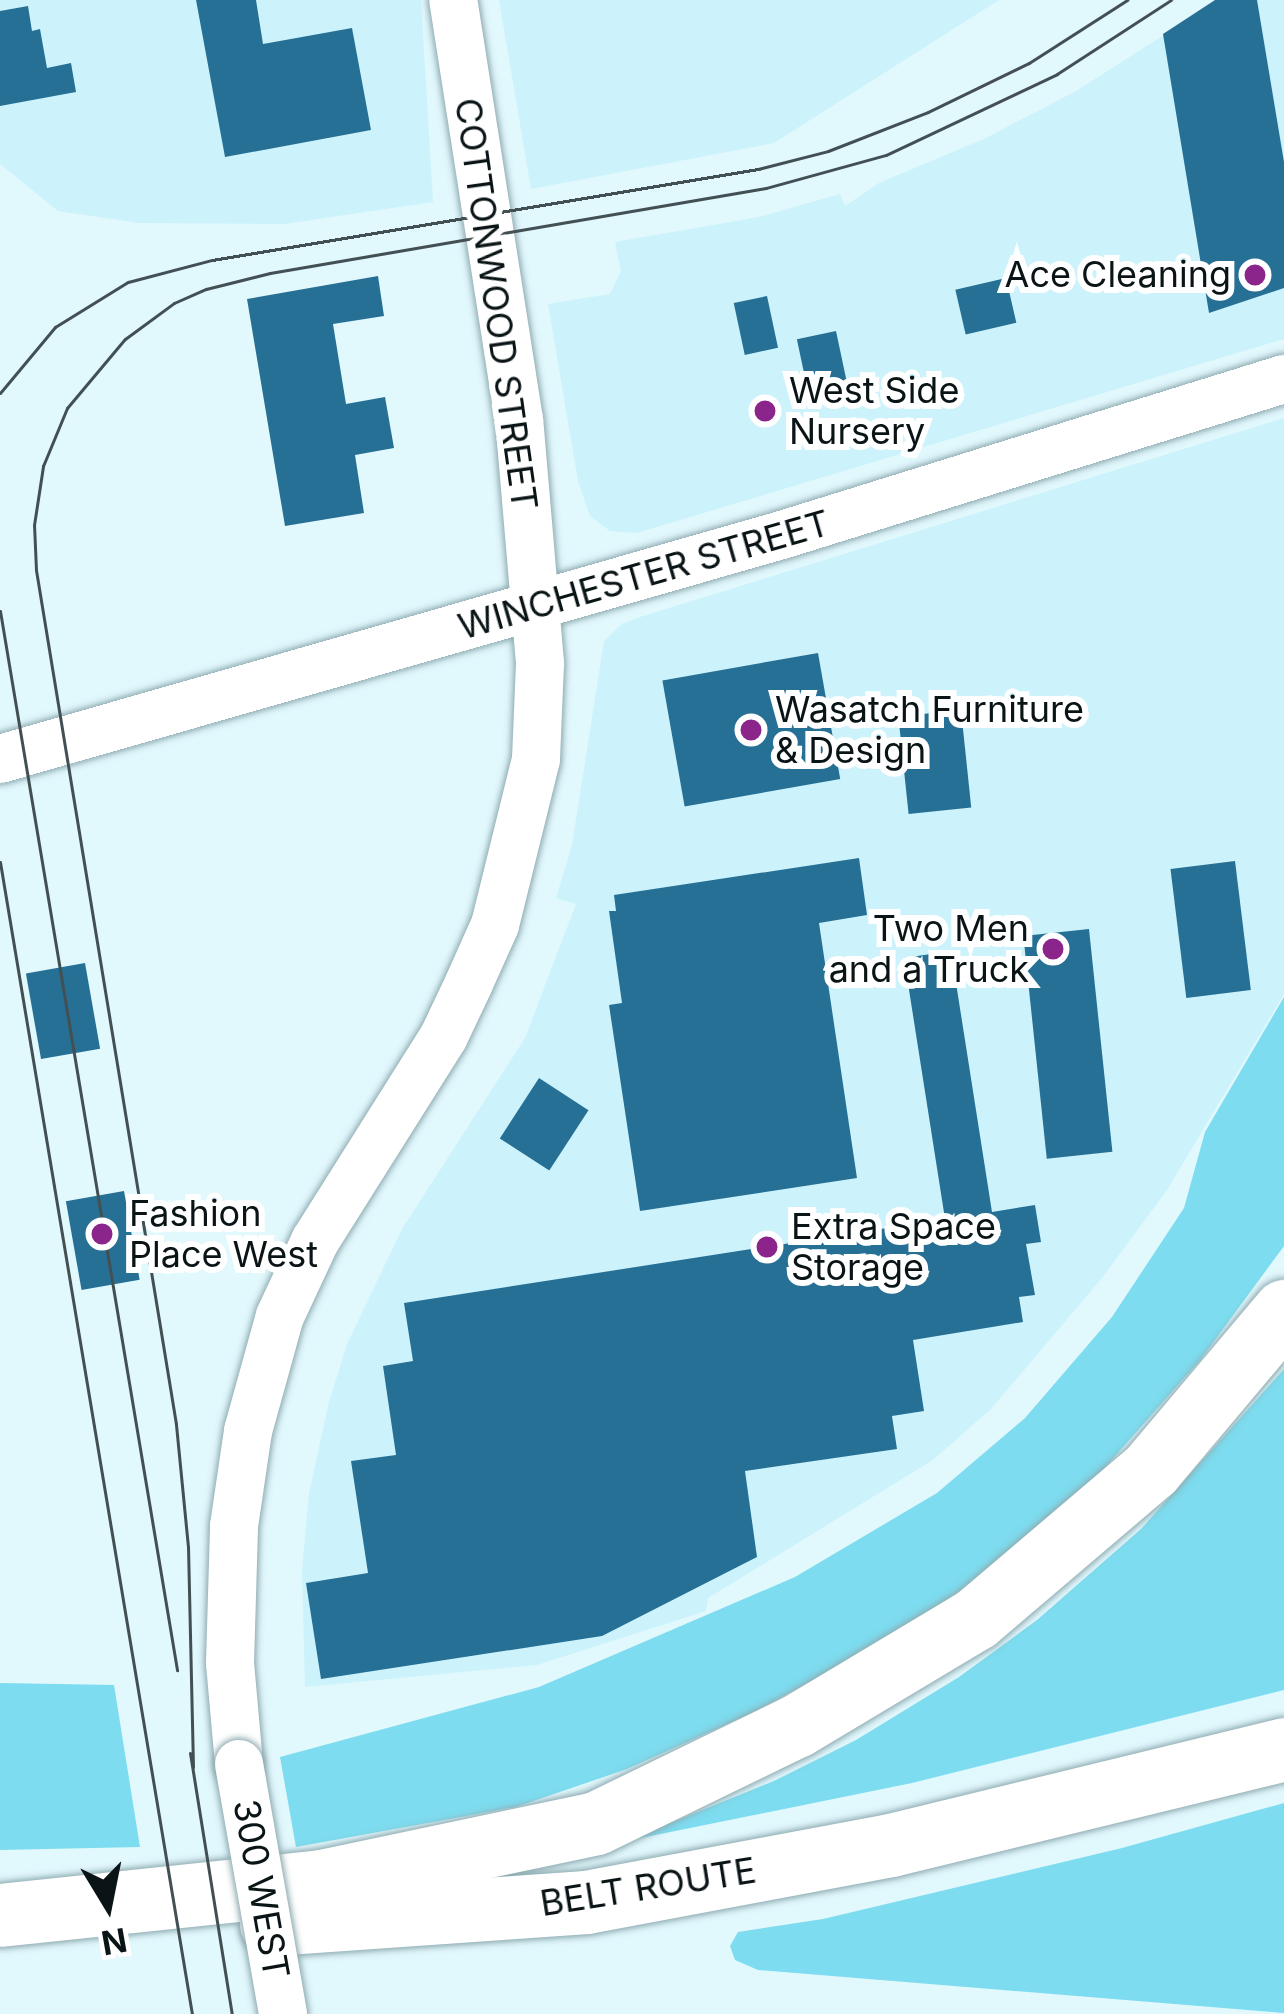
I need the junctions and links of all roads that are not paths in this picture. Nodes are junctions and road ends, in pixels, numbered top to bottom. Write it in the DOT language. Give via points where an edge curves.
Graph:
graph roads {
  1 [pos="453,0"];
  2 [pos="1284,379"];
  3 [pos="535,608"];
  4 [pos="0,760"];
  5 [pos="1284,1311"];
  6 [pos="1284,1749"];
  7 [pos="239,1764"];
  8 [pos="0,1915"];
  9 [pos="0,1936"];
  10 [pos="283,2014"];
  1 -- 3 [label="street, COTTONWOOD STREET" via="519,420"];
  2 -- 3 [label="street, WINCHESTER STREET"];
  3 -- 4 [label="street, WINCHESTER STREET"];
  3 -- 7 [label="street, COTTONWOOD STREET" via="536,759 495,925 444,1036 315,1241 280,1316 248,1431 229,1593"];
  5 -- 8 [label="highway" via="1151,1469 975,1619 796,1726 596,1823 321,1881"];
  6 -- 9 [label="highway, BELT ROUTE" via="891,1845 586,1902"];
  7 -- 10 [label="street, 300 WEST, bridge"];
}
